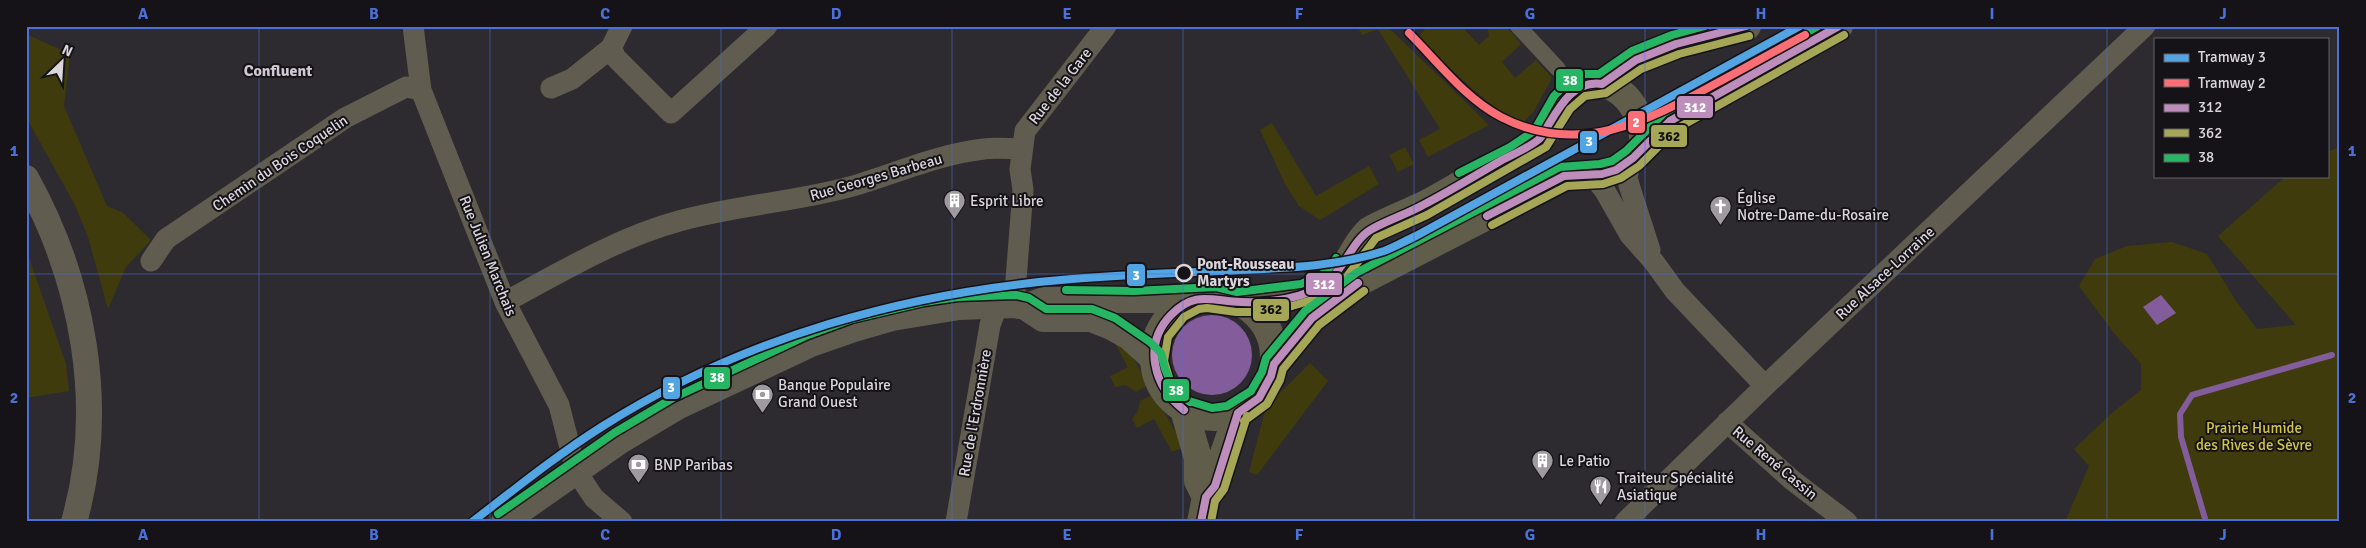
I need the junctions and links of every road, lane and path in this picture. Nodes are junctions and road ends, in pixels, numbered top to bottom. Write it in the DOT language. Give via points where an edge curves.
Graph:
graph roads {
  1 [pos="413,26"];
  2 [pos="622,26"];
  3 [pos="767,26"];
  4 [pos="1106,26"];
  5 [pos="1518,26"];
  6 [pos="1747,26"];
  7 [pos="1839,26"];
  8 [pos="2145,26"];
  9 [pos="611,48"];
  10 [pos="1558,69"];
  11 [pos="1602,84"];
  12 [pos="551,88"];
  13 [pos="421,90"];
  14 [pos="1022,149"];
  15 [pos="1636,154"];
  16 [pos="1584,174"];
  17 [pos="26,178"];
  18 [pos="151,261"];
  19 [pos="1654,262"];
  20 [pos="1195,300"];
  21 [pos="504,302"];
  22 [pos="1236,302"];
  23 [pos="1012,306"];
  24 [pos="1153,360"];
  25 [pos="1274,364"];
  26 [pos="1765,386"];
  27 [pos="1184,410"];
  28 [pos="1238,413"];
  29 [pos="1727,422"];
  30 [pos="576,471"];
  31 [pos="1203,510"];
  32 [pos="74,522"];
  33 [pos="504,522"];
  34 [pos="622,522"];
  35 [pos="956,522"];
  36 [pos="1625,522"];
  37 [pos="1847,522"];
  1 -- 13 [label="street, Rue Julien Marchais"];
  2 -- 9 [label="street"];
  3 -- 9 [label="street" via="671,113 616,58"];
  4 -- 14 [label="street, Rue de la Gare" via="1025,131"];
  5 -- 10 [label="street"];
  6 -- 11 [label="main road" via="1676,44 1636,60"];
  7 -- 15 [label="main road" via="1670,121"];
  8 -- 26 [label="street, Rue Alsace-Lorraine"];
  9 -- 12 [label="street" via="572,79"];
  11 -- 15 [label="main road" via="1629,100 1643,129"];
  11 -- 22 [label="main road" via="1580,86 1566,96 1543,135 1528,147 1422,206 1370,230 1339,273 1320,287 1304,294"];
  13 -- 18 [label="street, Chemin du Bois Coquelin" via="406,87 345,118 166,239"];
  13 -- 21 [label="street, Rue Julien Marchais"];
  14 -- 21 [label="street, Rue Georges Barbeau" via="970,151 923,162 853,186 681,220 639,233"];
  14 -- 23 [label="street" via="1023,190"];
  15 -- 16 [label="main road" via="1609,173"];
  15 -- 19 [label="street" via="1628,178"];
  16 -- 19 [label="street" via="1605,190 1630,235"];
  16 -- 25 [label="main road" via="1564,176 1361,281 1312,318"];
  17 -- 32 [label="street" via="52,231 80,317 88,381 87,434 82,485"];
  19 -- 26 [label="street" via="1675,291"];
  20 -- 22 [label="main road" via="1216,297"];
  20 -- 23 [label="street" via="1044,300"];
  20 -- 24 [label="main road" via="1183,305 1164,323 1156,340"];
  21 -- 30 [label="street, Rue Julien Marchais" via="558,405"];
  22 -- 25 [label="main road" via="1262,322 1272,342"];
  23 -- 24 [label="street" via="1043,319 1092,319 1128,337"];
  23 -- 30 [label="street" via="959,307 892,318 811,344 677,407"];
  23 -- 35 [label="street, Rue de l'Erdronnière" via="990,326"];
  24 -- 27 [label="main road" via="1165,394"];
  25 -- 28 [label="main road" via="1259,398"];
  26 -- 29 [label="street, Rue Alsace-Lorraine"];
  27 -- 28 [label="main road" via="1211,418"];
  27 -- 31 [label="main road" via="1198,458"];
  28 -- 31 [label="main road" via="1215,486"];
  29 -- 36 [label="street, Rue Alsace-Lorraine"];
  29 -- 37 [label="street, Rue René Cassin" via="1792,480"];
  30 -- 33 [label="street"];
  30 -- 34 [label="street, Rue Julien Marchais" via="594,498"];
}
